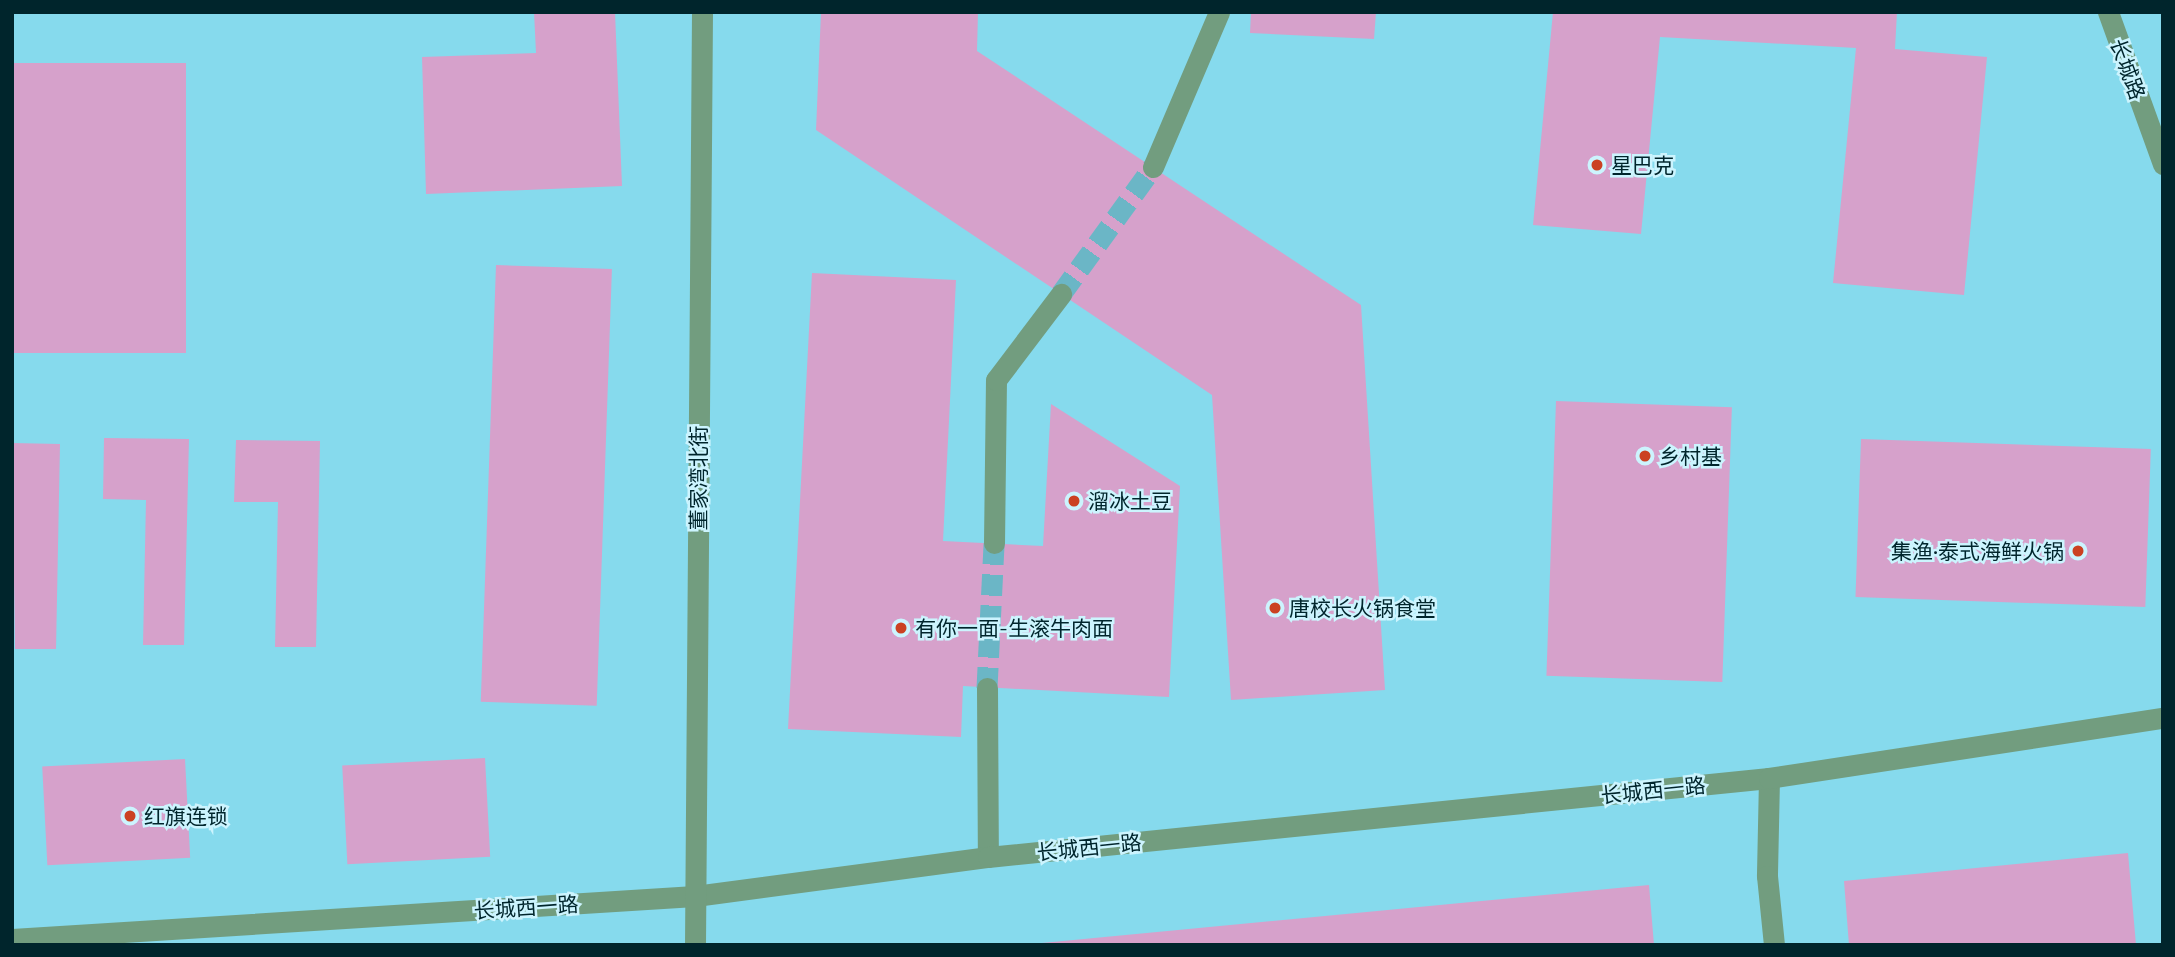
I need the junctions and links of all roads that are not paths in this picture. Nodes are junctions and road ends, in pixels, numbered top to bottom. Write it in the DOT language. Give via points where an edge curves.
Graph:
graph roads {
  1 [pos="702,12"];
  2 [pos="1219,12"];
  3 [pos="2108,12"];
  4 [pos="2163,164"];
  5 [pos="1153,167"];
  6 [pos="1061,294"];
  7 [pos="994,544"];
  8 [pos="987,688"];
  9 [pos="2163,718"];
  10 [pos="1769,778"];
  11 [pos="988,857"];
  12 [pos="695,896"];
  13 [pos="12,940"];
  14 [pos="695,945"];
  15 [pos="1774,945"];
  1 -- 12 [label="street, 董家湾北街"];
  2 -- 5 [label="street"];
  3 -- 4 [label="street, 长城路"];
  6 -- 7 [label="street" via="996,380"];
  8 -- 11 [label="street"];
  9 -- 10 [label="street, 长城西一路"];
  10 -- 11 [label="street, 长城西一路"];
  10 -- 15 [label="street"];
  11 -- 12 [label="street, 长城西一路"];
  12 -- 13 [label="street, 长城西一路"];
  12 -- 14 [label="street, 董家湾北街"];
}
